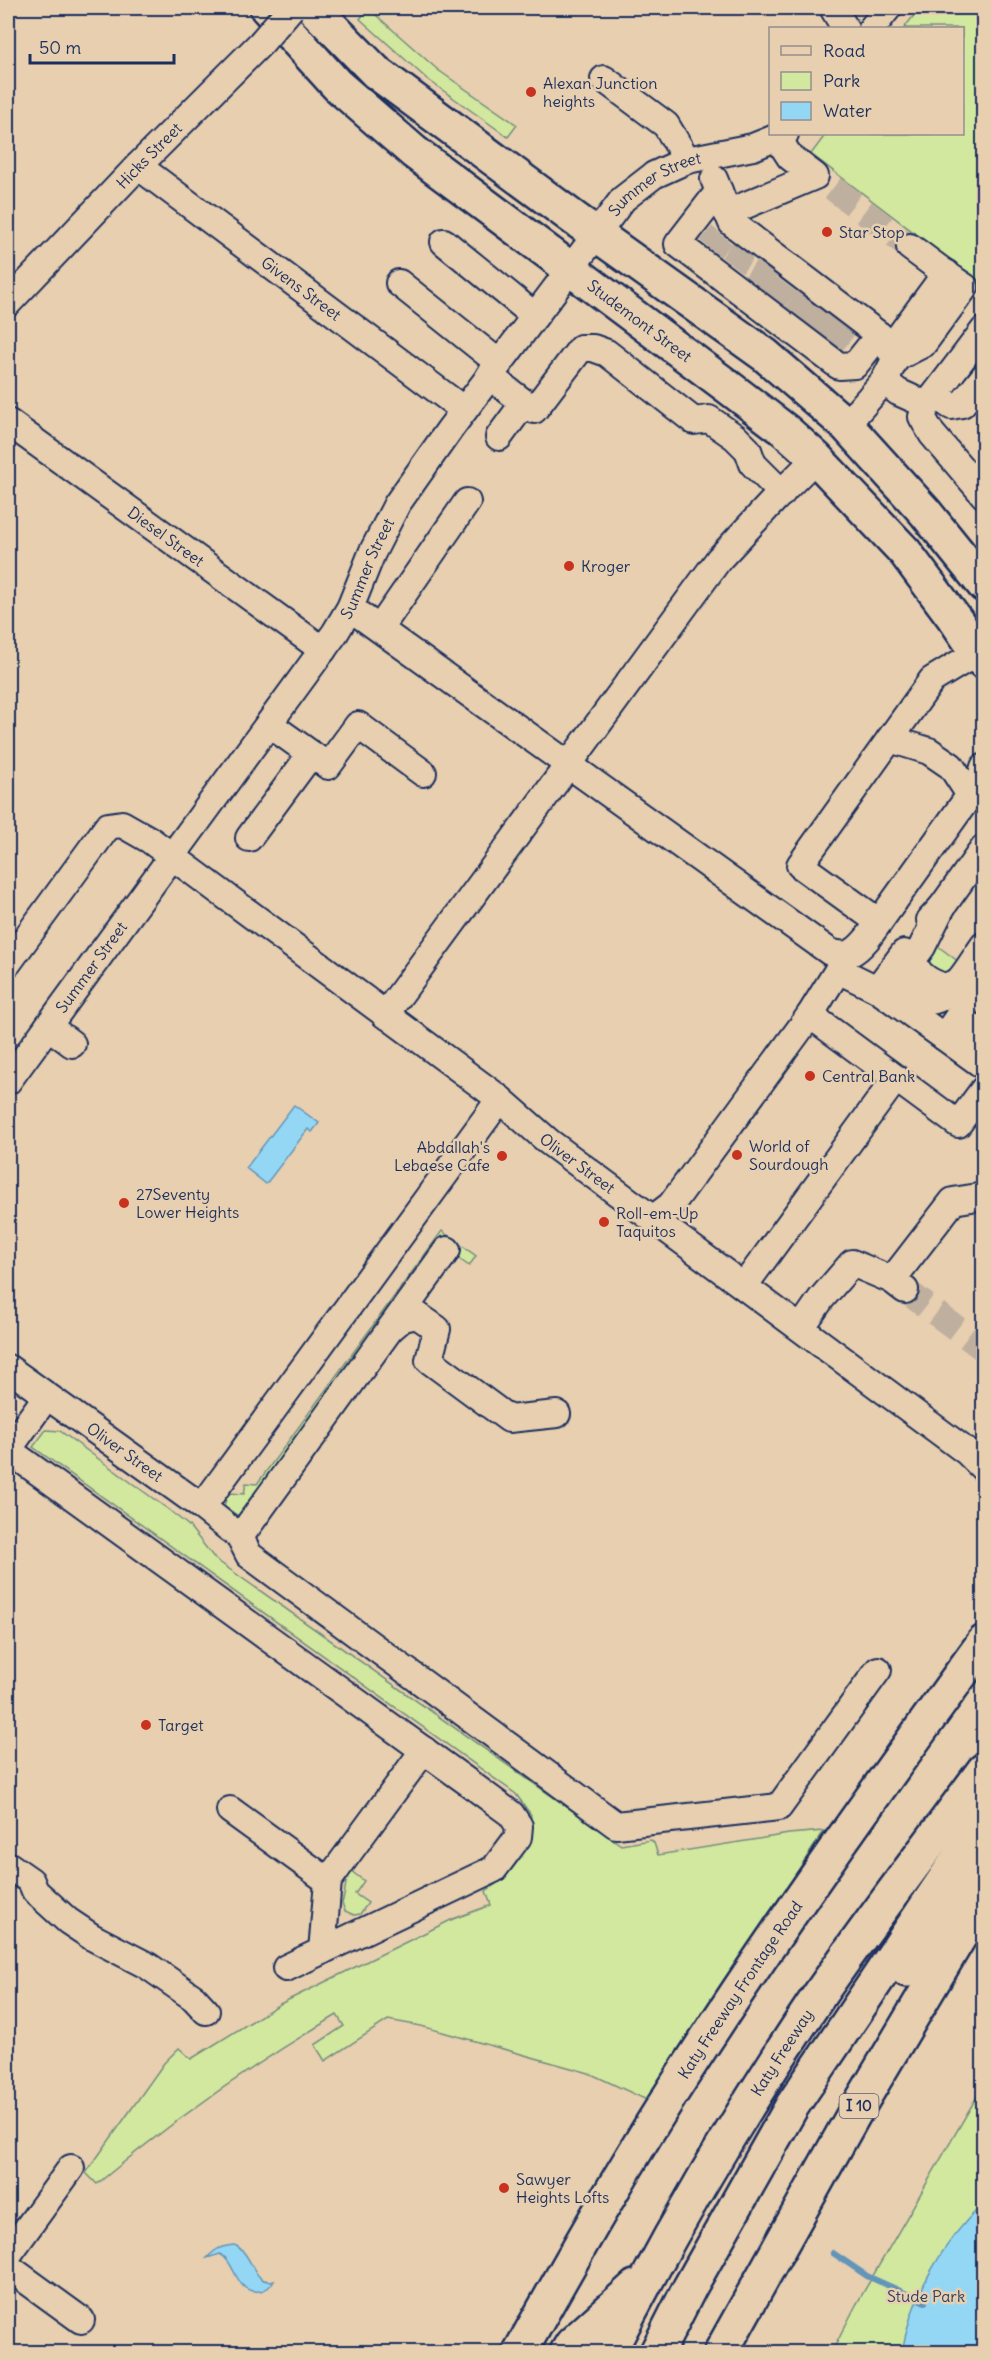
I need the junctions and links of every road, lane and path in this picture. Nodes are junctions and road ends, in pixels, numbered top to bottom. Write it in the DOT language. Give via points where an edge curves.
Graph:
graph roads {
  1 [pos="267,8"];
  2 [pos="291,8"];
  3 [pos="313,8"];
  4 [pos="833,8"];
  5 [pos="844,27"];
  6 [pos="604,79"];
  7 [pos="781,136"];
  8 [pos="697,158"];
  9 [pos="138,166"];
  10 [pos="597,234"];
  11 [pos="444,242"];
  12 [pos="910,247"];
  13 [pos="745,261"];
  14 [pos="570,270"];
  15 [pos="950,276"];
  16 [pos="399,283"];
  17 [pos="8,303"];
  18 [pos="535,316"];
  19 [pos="711,317"];
  20 [pos="819,321"];
  21 [pos="984,330"];
  22 [pos="888,347"];
  23 [pos="494,370"];
  24 [pos="984,377"];
  25 [pos="884,381"];
  26 [pos="931,400"];
  27 [pos="524,403"];
  28 [pos="464,410"];
  29 [pos="8,422"];
  30 [pos="846,425"];
  31 [pos="499,436"];
  32 [pos="816,459"];
  33 [pos="782,493"];
  34 [pos="984,495"];
  35 [pos="467,502"];
  36 [pos="984,585"];
  37 [pos="350,608"];
  38 [pos="380,628"];
  39 [pos="323,650"];
  40 [pos="981,657"];
  41 [pos="269,724"];
  42 [pos="890,739"];
  43 [pos="311,754"];
  44 [pos="570,764"];
  45 [pos="984,767"];
  46 [pos="423,773"];
  47 [pos="977,794"];
  48 [pos="249,838"];
  49 [pos="984,848"];
  50 [pos="171,856"];
  51 [pos="942,907"];
  52 [pos="879,922"];
  53 [pos="984,945"];
  54 [pos="8,963"];
  55 [pos="840,963"];
  56 [pos="877,989"];
  57 [pos="966,1009"];
  58 [pos="386,1015"];
  59 [pos="806,1021"];
  60 [pos="48,1026"];
  61 [pos="984,1035"];
  62 [pos="72,1044"];
  63 [pos="984,1046"];
  64 [pos="12,1065"];
  65 [pos="984,1066"];
  66 [pos="891,1084"];
  67 [pos="984,1089"];
  68 [pos="500,1099"];
  69 [pos="984,1196"];
  70 [pos="654,1218"];
  71 [pos="447,1250"];
  72 [pos="744,1286"];
  73 [pos="801,1328"];
  74 [pos="390,1329"];
  75 [pos="8,1368"];
  76 [pos="46,1397"];
  77 [pos="557,1414"];
  78 [pos="8,1450"];
  79 [pos="984,1469"];
  80 [pos="202,1507"];
  81 [pos="240,1537"];
  82 [pos="984,1642"];
  83 [pos="878,1670"];
  84 [pos="424,1750"];
  85 [pos="984,1770"];
  86 [pos="230,1810"];
  87 [pos="984,1821"];
  88 [pos="8,1864"];
  89 [pos="984,1872"];
  90 [pos="328,1881"];
  91 [pos="984,1897"];
  92 [pos="322,1951"];
  93 [pos="286,1968"];
  94 [pos="206,2011"];
  95 [pos="71,2168"];
  96 [pos="8,2254"];
  97 [pos="8,2267"];
  98 [pos="652,2269"];
  99 [pos="696,2291"];
  100 [pos="81,2320"];
  101 [pos="520,2352"];
  102 [pos="567,2352"];
  103 [pos="609,2352"];
  104 [pos="657,2352"];
  105 [pos="667,2352"];
  106 [pos="721,2352"];
  1 -- 14 [label="main road, Studemont Street" via="337,85 414,152"];
  2 -- 9 [label="street, Hicks Street, bridge"];
  3 -- 10 [label="main road" via="376,72"];
  4 -- 5 [label="street"];
  6 -- 8 [label="street" via="666,125"];
  7 -- 8 [label="street, Summer Street" via="753,147"];
  7 -- 13 [label="street" via="790,157 824,182"];
  8 -- 10 [label="street, Summer Street" via="654,175 622,199"];
  8 -- 13 [label="street"];
  9 -- 17 [label="street, Hicks Street"];
  9 -- 28 [label="street, Givens Street"];
  10 -- 14 [label="street, Summer Street"];
  10 -- 19 [label="main road"];
  11 -- 18 [label="street"];
  12 -- 15 [label="street"];
  13 -- 19 [label="street"];
  13 -- 20 [label="street"];
  13 -- 20 [label="street"];
  14 -- 18 [label="street, Summer Street"];
  14 -- 32 [label="main road, Studemont Street" via="761,412"];
  15 -- 22 [label="street" via="930,315"];
  15 -- 22 [label="street" via="965,287 923,344"];
  16 -- 23 [label="street"];
  18 -- 23 [label="street, Summer Street"];
  19 -- 30 [label="main road" via="765,355"];
  20 -- 22 [label="street"];
  20 -- 22 [label="street" via="839,366 855,365"];
  21 -- 26 [label="street"];
  22 -- 25 [label="street"];
  23 -- 27 [label="street"];
  23 -- 28 [label="street, Summer Street"];
  24 -- 26 [label="street" via="962,404 951,406"];
  25 -- 26 [label="street" via="898,392"];
  25 -- 30 [label="street"];
  26 -- 34 [label="street" via="922,417"];
  27 -- 31 [label="street"];
  27 -- 33 [label="street" via="534,410 581,348 593,348 607,353 694,421 710,419 735,437 748,450 753,464"];
  28 -- 37 [label="street, Summer Street" via="397,504"];
  29 -- 39 [label="street, Diesel Street"];
  30 -- 32 [label="main road"];
  30 -- 36 [label="main road" via="925,512"];
  32 -- 33 [label="street"];
  32 -- 40 [label="main road, Studemont Street" via="905,552"];
  33 -- 44 [label="street" via="720,559"];
  35 -- 38 [label="street"];
  37 -- 38 [label="street"];
  37 -- 39 [label="street, Summer Street"];
  38 -- 44 [label="street"];
  39 -- 41 [label="street, Summer Street"];
  40 -- 42 [label="street" via="932,680"];
  41 -- 43 [label="street"];
  41 -- 50 [label="street, Summer Street"];
  42 -- 47 [label="street" via="929,751 951,766"];
  42 -- 52 [label="street" via="800,865"];
  43 -- 46 [label="street" via="328,766 358,725"];
  43 -- 48 [label="street"];
  44 -- 55 [label="street"];
  44 -- 58 [label="street"];
  45 -- 47 [label="street"];
  47 -- 52 [label="street"];
  49 -- 51 [label="street"];
  50 -- 54 [label="street, Oliver Street" via="122,824 108,826"];
  50 -- 58 [label="street, Oliver Street"];
  50 -- 60 [label="street, Summer Street"];
  51 -- 56 [label="street"];
  51 -- 57 [label="street" via="901,976 906,990 919,1000 932,1001 951,992"];
  52 -- 55 [label="street" via="855,952"];
  53 -- 57 [label="street"];
  55 -- 56 [label="street"];
  55 -- 59 [label="street"];
  56 -- 57 [label="street"];
  57 -- 61 [label="street"];
  57 -- 63 [label="street"];
  57 -- 65 [label="street"];
  58 -- 68 [label="street, Oliver Street"];
  59 -- 66 [label="street"];
  59 -- 70 [label="street" via="671,1205"];
  60 -- 62 [label="street"];
  60 -- 64 [label="street, Summer Street"];
  66 -- 67 [label="street" via="958,1124"];
  66 -- 72 [label="street"];
  68 -- 70 [label="street, Oliver Street" via="549,1142"];
  68 -- 80 [label="street"];
  69 -- 73 [label="street" via="953,1201 899,1285 852,1263"];
  70 -- 72 [label="street, Oliver Street"];
  71 -- 74 [label="street"];
  72 -- 73 [label="street, Oliver Street"];
  73 -- 79 [label="street, Oliver Street" via="967,1452"];
  74 -- 77 [label="street" via="403,1318 417,1316 437,1329 429,1360 509,1419"];
  74 -- 81 [label="street"];
  75 -- 76 [label="street, Oliver Street"];
  76 -- 78 [label="street"];
  76 -- 80 [label="street, Oliver Street"];
  78 -- 84 [label="street"];
  80 -- 81 [label="street, Oliver Street"];
  81 -- 83 [label="street, Oliver Street" via="249,1555 616,1825 779,1807"];
  82 -- 101 [label="main road, Katy Freeway Frontage Road" via="857,1817 683,2075 592,2222"];
  84 -- 90 [label="street"];
  84 -- 92 [label="street" via="511,1814 519,1826 518,1837 494,1869"];
  85 -- 98 [label="main road, Katy Freeway" via="818,1997"];
  86 -- 90 [label="street"];
  87 -- 99 [label="main road" via="792,2106"];
  88 -- 94 [label="street" via="31,1881 68,1921 148,1966"];
  89 -- 99 [label="main road" via="883,2001"];
  90 -- 92 [label="street"];
  91 -- 106 [label="main road, I 10" via="854,2114"];
  92 -- 93 [label="street"];
  95 -- 96 [label="street"];
  97 -- 100 [label="street"];
  98 -- 102 [label="main road"];
  98 -- 103 [label="main road, Katy Freeway"];
  99 -- 104 [label="main road"];
  99 -- 105 [label="main road"];
}
